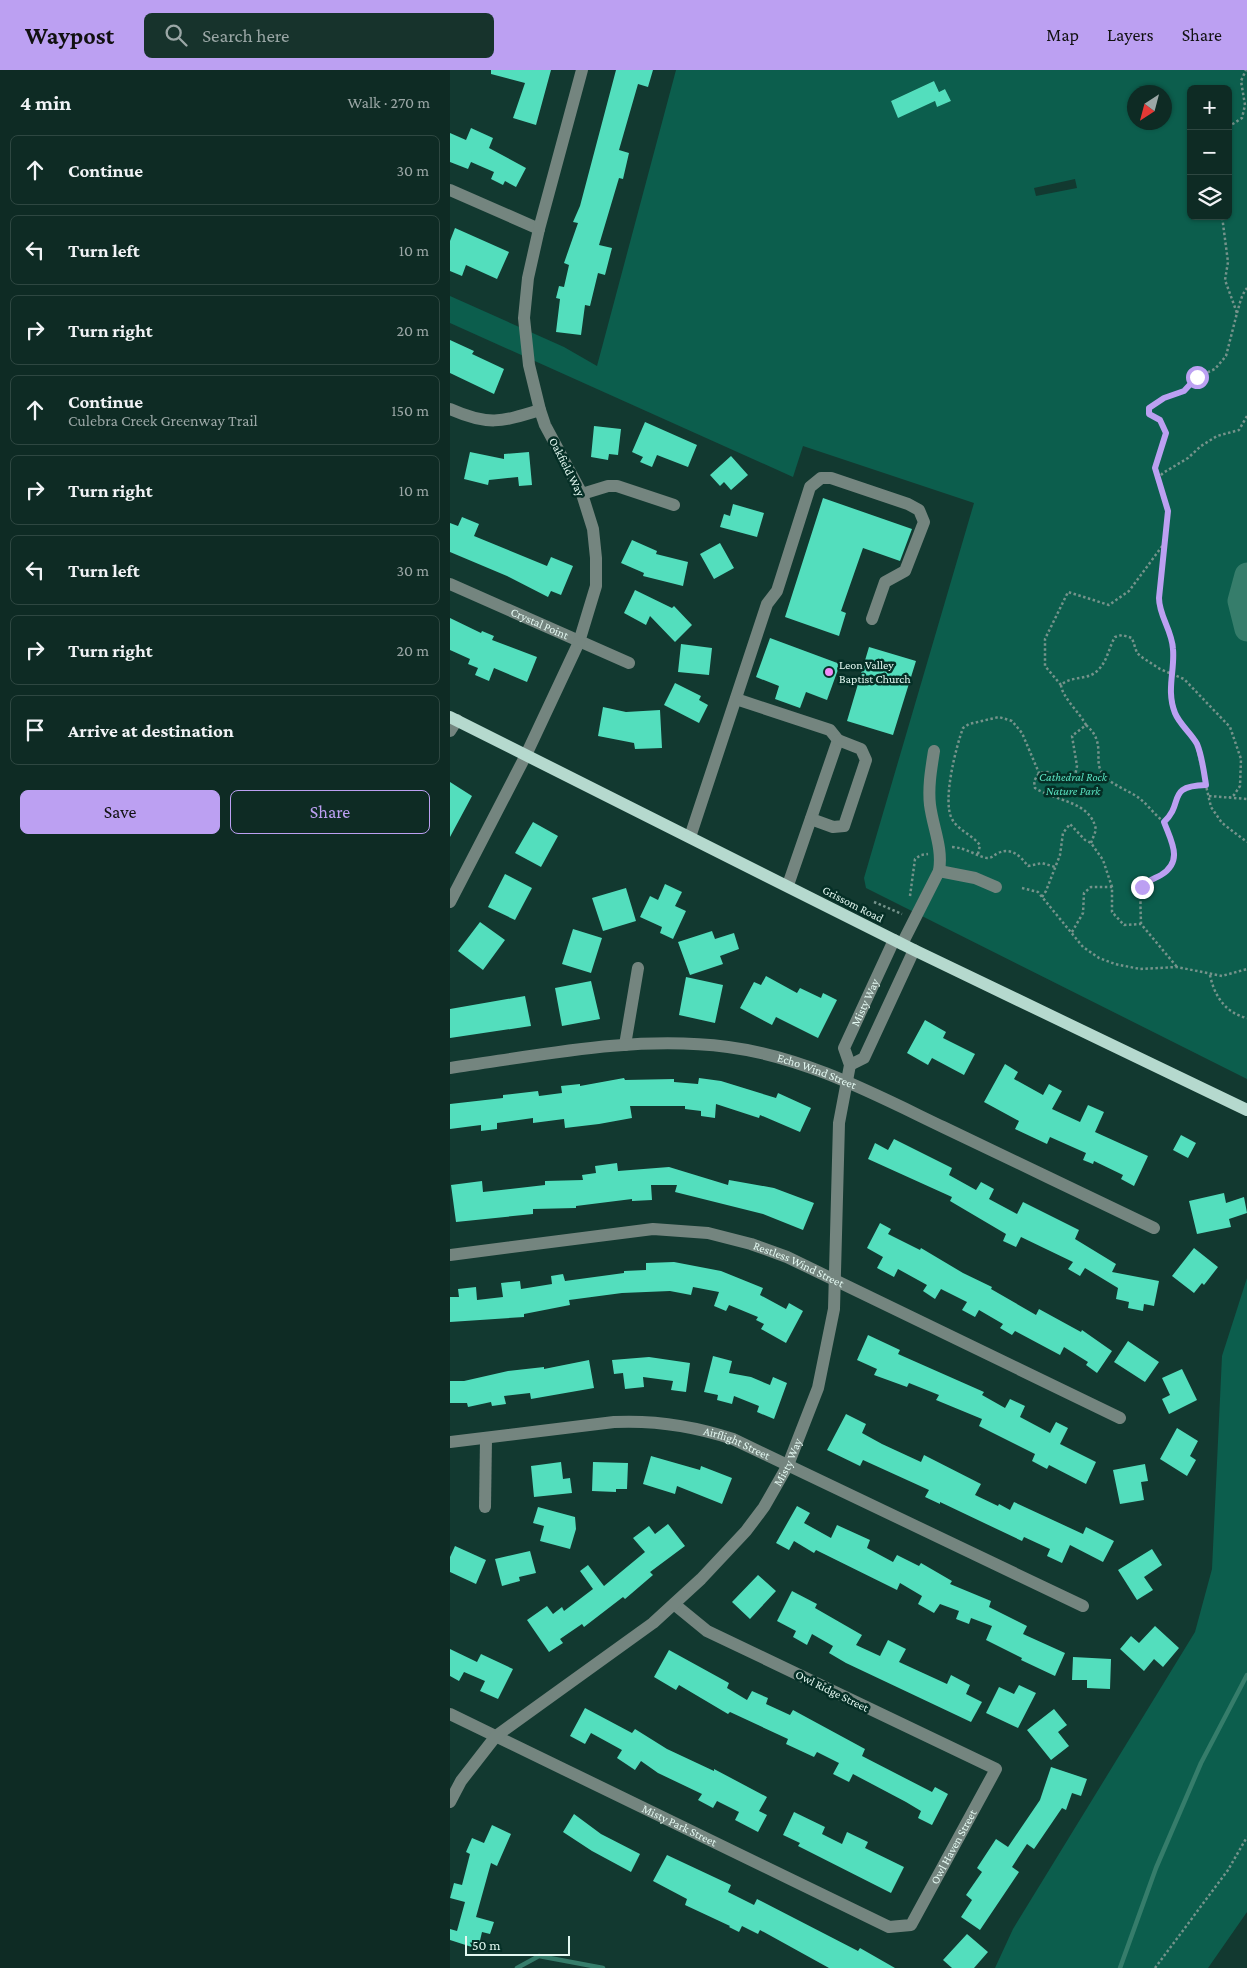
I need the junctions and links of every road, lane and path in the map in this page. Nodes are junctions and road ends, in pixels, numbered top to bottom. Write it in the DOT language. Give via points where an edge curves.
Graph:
graph roads {
  1 [pos="582,70"];
  2 [pos="1246,70"];
  3 [pos="1232,124"];
  4 [pos="450,190"];
  5 [pos="1223,220"];
  6 [pos="538,229"];
  7 [pos="1247,288"];
  8 [pos="1237,313"];
  9 [pos="450,409"];
  10 [pos="540,410"];
  11 [pos="1247,416"];
  12 [pos="1157,479"];
  13 [pos="582,494"];
  14 [pos="674,505"];
  15 [pos="1166,541"];
  16 [pos="450,584"];
  17 [pos="872,619"];
  18 [pos="579,642"];
  19 [pos="629,663"];
  20 [pos="1171,673"];
  21 [pos="1062,685"];
  22 [pos="736,699"];
  23 [pos="452,722"];
  24 [pos="1086,725"];
  25 [pos="838,740"];
  26 [pos="934,751"];
  27 [pos="526,755"];
  28 [pos="1039,773"];
  29 [pos="1206,785"];
  30 [pos="1208,796"];
  31 [pos="1230,798"];
  32 [pos="1247,799"];
  33 [pos="810,819"];
  34 [pos="1164,822"];
  35 [pos="690,837"];
  36 [pos="1247,842"];
  37 [pos="1091,843"];
  38 [pos="978,854"];
  39 [pos="939,871"];
  40 [pos="788,886"];
  41 [pos="996,887"];
  42 [pos="1112,887"];
  43 [pos="1022,888"];
  44 [pos="1042,896"];
  45 [pos="450,902"];
  46 [pos="874,902"];
  47 [pos="901,916"];
  48 [pos="1141,924"];
  49 [pos="1072,932"];
  50 [pos="898,942"];
  51 [pos="914,950"];
  52 [pos="1177,967"];
  53 [pos="638,968"];
  54 [pos="1247,969"];
  55 [pos="1210,975"];
  56 [pos="1247,1014"];
  57 [pos="1242,1016"];
  58 [pos="1247,1018"];
  59 [pos="626,1045"];
  60 [pos="850,1065"];
  61 [pos="450,1068"];
  62 [pos="846,1081"];
  63 [pos="1247,1110"];
  64 [pos="1154,1228"];
  65 [pos="450,1255"];
  66 [pos="836,1280"];
  67 [pos="1120,1418"];
  68 [pos="486,1439"];
  69 [pos="450,1442"];
  70 [pos="788,1465"];
  71 [pos="485,1507"];
  72 [pos="674,1604"];
  73 [pos="1083,1606"];
  74 [pos="450,1714"];
  75 [pos="496,1736"];
  76 [pos="996,1769"];
  77 [pos="450,1802"];
  78 [pos="1247,1837"];
  79 [pos="911,1925"];
  80 [pos="1155,1968"];
  1 -- 6 [label="street, Oakfield Way"];
  2 -- 3 [label="path" via="1240,81 1244,105 1242,118"];
  4 -- 6 [label="street"];
  5 -- 8 [label="path" via="1228,262 1225,280"];
  6 -- 10 [label="street, Oakfield Way" via="524,318 529,365"];
  7 -- 8 [label="path" via="1241,296"];
  8 -- 12 [label="path" via="1226,356 1215,369 1197,377 1184,391 1149,408 1149,414 1160,420 1166,433 1155,468"];
  9 -- 10 [label="street" via="470,418 491,422"];
  10 -- 13 [label="street, Oakfield Way"];
  11 -- 12 [label="path" via="1239,430 1216,436"];
  12 -- 15 [label="path" via="1168,511"];
  13 -- 14 [label="street" via="617,486"];
  13 -- 18 [label="street, Oakfield Way" via="593,530 596,586"];
  15 -- 20 [label="path" via="1159,606 1173,649"];
  15 -- 21 [label="path" via="1129,591 1108,605 1068,592 1045,639 1045,666"];
  16 -- 18 [label="street, Crystal Point"];
  17 -- 22 [label="street" via="885,582 905,571 924,522 919,510 908,504 830,478 821,478 810,487 777,591 766,604"];
  18 -- 19 [label="street, Crystal Point"];
  18 -- 27 [label="street, Oakfield Way"];
  20 -- 21 [label="path" via="1143,658 1137,653 1132,638 1122,635 1115,637 1098,672 1069,678"];
  20 -- 29 [label="path" via="1170,692 1175,711 1196,743"];
  20 -- 31 [label="path" via="1188,683 1230,727 1241,760 1240,786"];
  21 -- 24 [label="path" via="1062,691"];
  22 -- 25 [label="street" via="830,730"];
  22 -- 35 [label="street"];
  23 -- 27 [label="main road, Grissom Road"];
  24 -- 28 [label="path" via="1072,736 1077,766 1075,776 1064,780 1048,772"];
  24 -- 34 [label="path" via="1093,731 1100,750 1100,770 1109,780 1140,799"];
  25 -- 33 [label="street"];
  25 -- 33 [label="street" via="861,749 866,760 844,826 833,827"];
  26 -- 39 [label="street" via="929,784 942,857"];
  27 -- 35 [label="main road, Grissom Road"];
  27 -- 45 [label="street, Oakfield Way"];
  28 -- 37 [label="path" via="1034,781 1035,788 1090,814 1096,830"];
  28 -- 38 [label="path" via="1022,733 1012,722 999,717 963,728 948,807 957,825 980,845"];
  29 -- 30 [label="path"];
  29 -- 34 [label="path" via="1190,785 1178,794 1169,818"];
  30 -- 31 [label="path"];
  30 -- 36 [label="path" via="1222,823"];
  31 -- 32 [label="path"];
  33 -- 40 [label="street"];
  34 -- 48 [label="path" via="1174,846 1175,858 1161,875 1147,880 1142,887"];
  35 -- 40 [label="main road, Grissom Road"];
  37 -- 42 [label="path" via="1103,860"];
  37 -- 44 [label="path" via="1070,824 1067,826 1060,855"];
  39 -- 41 [label="street" via="975,878"];
  39 -- 50 [label="street, Misty Way"];
  40 -- 50 [label="main road, Grissom Road"];
  42 -- 48 [label="path" via="1112,912 1124,925"];
  42 -- 49 [label="path" via="1091,887 1084,893 1083,913"];
  43 -- 44 [label="path" via="1035,889"];
  44 -- 49 [label="path"];
  46 -- 47 [label="path"];
  48 -- 52 [label="path"];
  49 -- 52 [label="path" via="1090,952 1115,964 1140,969"];
  50 -- 51 [label="main road, Grissom Road"];
  50 -- 60 [label="street, Misty Way" via="844,1048"];
  51 -- 60 [label="street, Misty Way" via="864,1058"];
  51 -- 63 [label="main road, Grissom Road"];
  52 -- 55 [label="path"];
  53 -- 59 [label="street"];
  54 -- 55 [label="path" via="1230,975"];
  55 -- 57 [label="path" via="1213,990 1220,1000 1228,1009"];
  56 -- 57 [label="path"];
  57 -- 58 [label="path"];
  59 -- 61 [label="street, Echo Wind Street"];
  59 -- 62 [label="street, Echo Wind Street" via="684,1043 728,1047 770,1055"];
  60 -- 62 [label="street, Misty Way"];
  62 -- 64 [label="street, Echo Wind Street"];
  62 -- 66 [label="street, Misty Way" via="839,1131"];
  65 -- 66 [label="street, Restless Wind Street" via="625,1232 681,1230 751,1244"];
  66 -- 67 [label="street, Restless Wind Street"];
  66 -- 70 [label="street, Misty Way" via="834,1310 818,1388"];
  68 -- 69 [label="street, Airflight Street"];
  68 -- 70 [label="street, Airflight Street" via="614,1422 664,1423 734,1439"];
  68 -- 71 [label="street"];
  70 -- 72 [label="street, Misty Way" via="746,1531"];
  70 -- 73 [label="street, Airflight Street"];
  72 -- 75 [label="street, Misty Way"];
  72 -- 76 [label="street, Owl Ridge Street" via="707,1631"];
  74 -- 75 [label="street, Misty Park Street"];
  75 -- 77 [label="street, Misty Way" via="461,1781"];
  75 -- 79 [label="street, Misty Park Street" via="889,1926"];
  76 -- 79 [label="street, Owl Haven Street"];
  78 -- 80 [label="path" via="1228,1870"];
}
